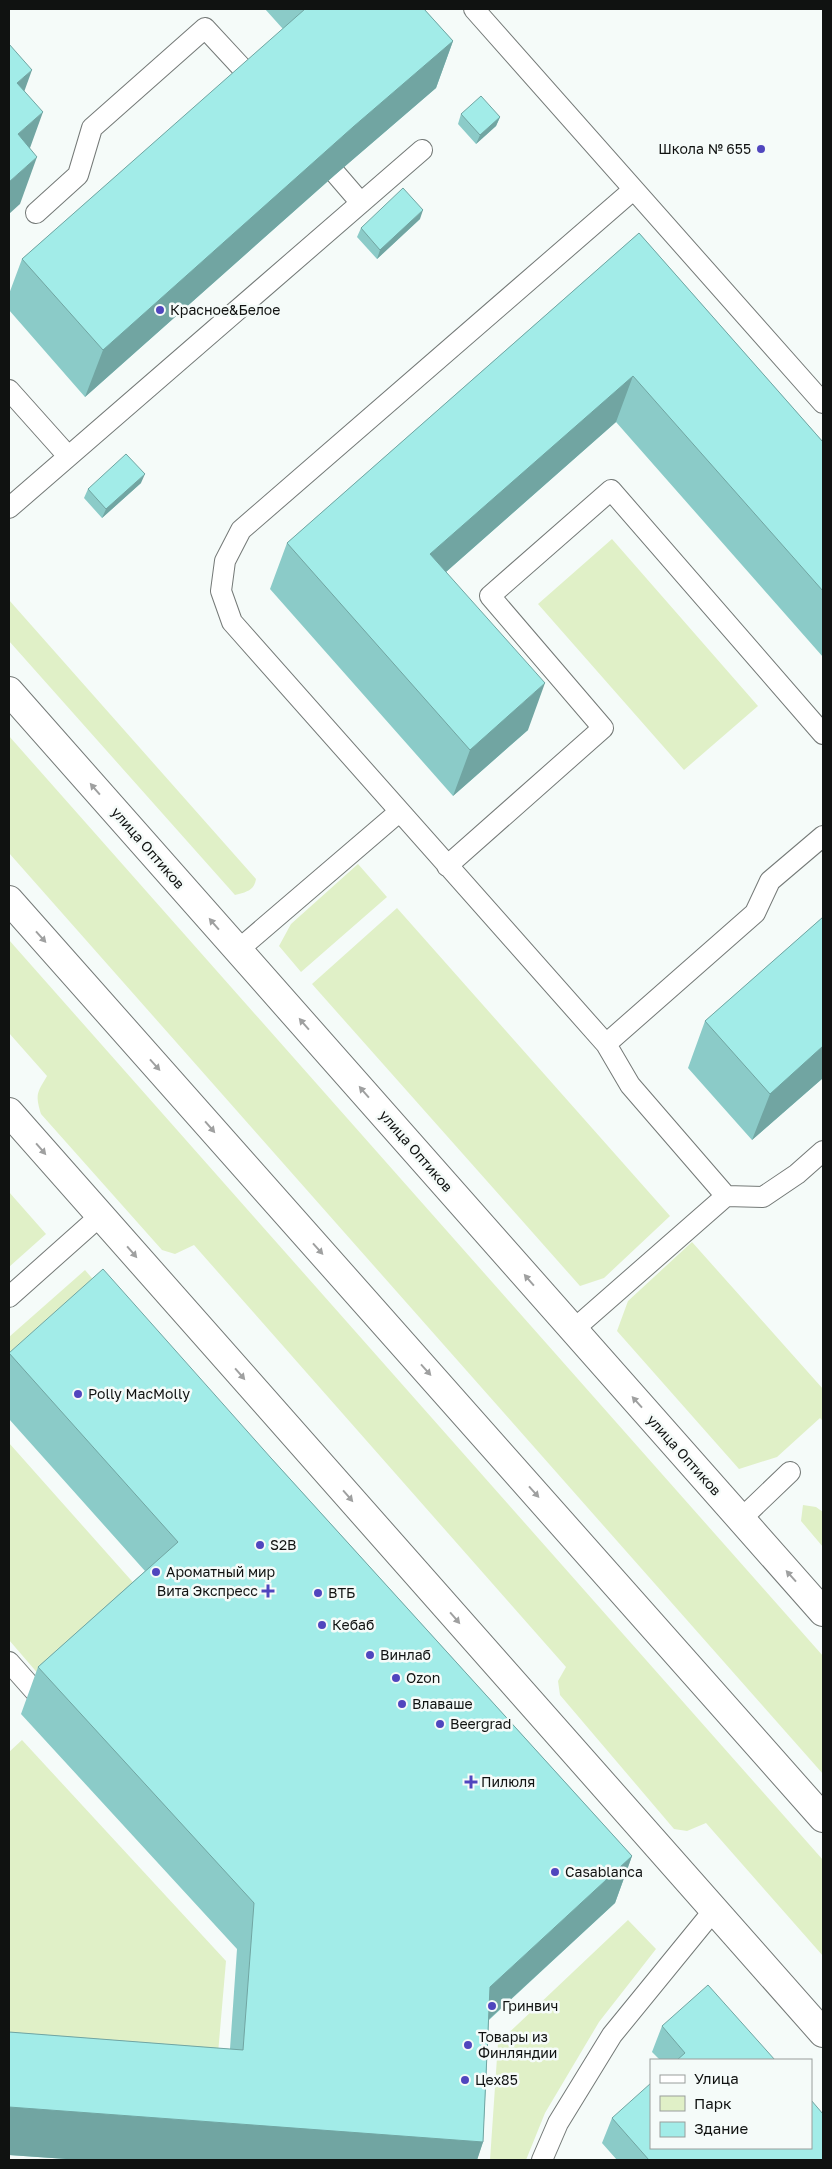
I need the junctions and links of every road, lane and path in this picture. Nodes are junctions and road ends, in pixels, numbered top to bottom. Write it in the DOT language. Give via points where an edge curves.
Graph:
graph roads {
  1 [pos="474,9"];
  2 [pos="255,82"];
  3 [pos="422,150"];
  4 [pos="336,174"];
  5 [pos="633,190"];
  6 [pos="361,203"];
  7 [pos="36,213"];
  8 [pos="9,390"];
  9 [pos="823,404"];
  10 [pos="68,456"];
  11 [pos="9,508"];
  12 [pos="9,691"];
  13 [pos="823,734"];
  14 [pos="399,812"];
  15 [pos="823,836"];
  16 [pos="447,866"];
  17 [pos="9,900"];
  18 [pos="238,950"];
  19 [pos="606,1044"];
  20 [pos="9,1112"];
  21 [pos="823,1151"];
  22 [pos="726,1196"];
  23 [pos="100,1216"];
  24 [pos="9,1297"];
  25 [pos="573,1330"];
  26 [pos="790,1472"];
  27 [pos="741,1519"];
  28 [pos="823,1612"];
  29 [pos="9,1662"];
  30 [pos="40,1697"];
  31 [pos="823,1818"];
  32 [pos="714,1910"];
  33 [pos="823,2033"];
  34 [pos="542,2160"];
  1 -- 5 [label="lane"];
  2 -- 7 [label="lane" via="205,28 92,128 78,175"];
  3 -- 6 [label="lane"];
  4 -- 6 [label="lane"];
  5 -- 9 [label="lane"];
  5 -- 14 [label="lane" via="241,530 225,561 222,591 232,622"];
  6 -- 10 [label="lane"];
  8 -- 10 [label="lane"];
  10 -- 11 [label="lane"];
  18 -- 12 [label="street, улица Оптиков, one-way"];
  13 -- 16 [label="lane" via="611,490 490,596 603,728"];
  14 -- 16 [label="lane"];
  14 -- 18 [label="lane"];
  15 -- 19 [label="lane" via="770,881 755,913"];
  16 -- 19 [label="lane"];
  17 -- 31 [label="street, one-way"];
  25 -- 18 [label="street, улица Оптиков, one-way"];
  19 -- 22 [label="lane" via="630,1085"];
  20 -- 23 [label="street, one-way"];
  21 -- 22 [label="lane" via="764,1197"];
  22 -- 25 [label="lane"];
  23 -- 24 [label="lane"];
  23 -- 32 [label="street, one-way"];
  27 -- 25 [label="street, улица Оптиков, one-way"];
  26 -- 27 [label="lane"];
  28 -- 27 [label="street, улица Оптиков, one-way"];
  29 -- 30 [label="lane"];
  32 -- 33 [label="street"];
  32 -- 34 [label="lane" via="612,2035 558,2123"];
}
